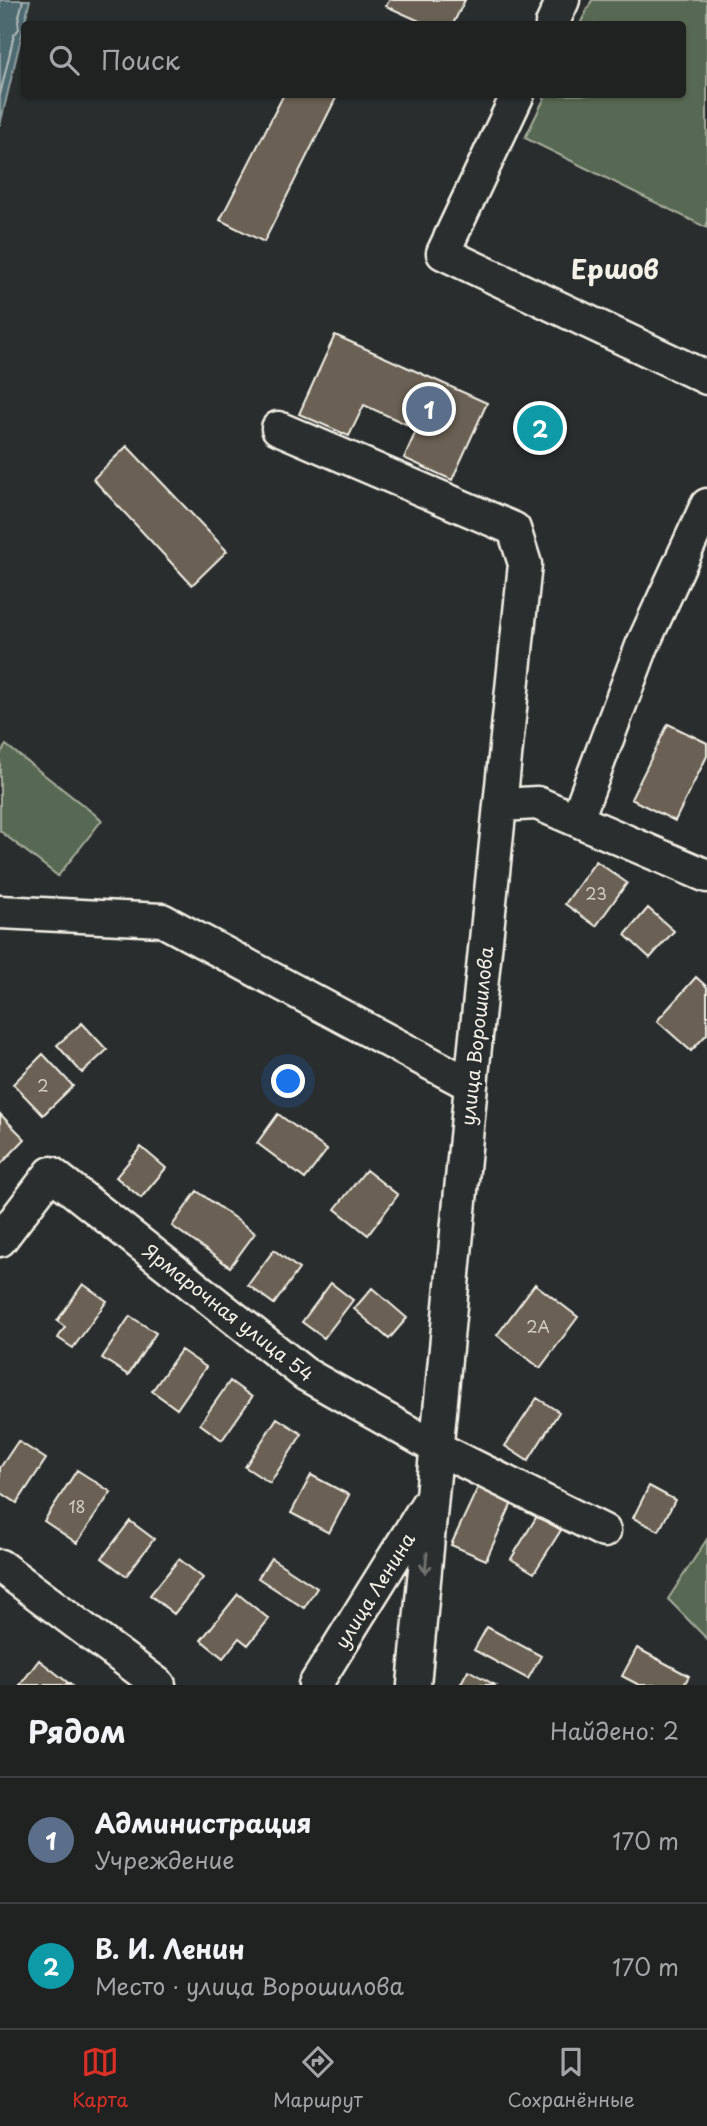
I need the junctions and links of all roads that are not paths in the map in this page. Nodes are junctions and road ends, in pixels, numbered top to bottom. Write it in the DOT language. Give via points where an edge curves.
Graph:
graph roads {
  1 [pos="564,0"];
  2 [pos="554,21"];
  3 [pos="517,98"];
  4 [pos="707,378"];
  5 [pos="278,428"];
  6 [pos="707,505"];
  7 [pos="500,805"];
  8 [pos="577,818"];
  9 [pos="707,876"];
  10 [pos="0,912"];
  11 [pos="471,1085"];
  12 [pos="0,1240"];
  13 [pos="435,1447"];
  14 [pos="433,1495"];
  15 [pos="604,1531"];
  16 [pos="0,1566"];
  17 [pos="159,1685"];
  18 [pos="315,1685"];
  19 [pos="414,1685"];
  1 -- 2 [label="street"];
  3 -- 4 [label="street" via="443,253"];
  5 -- 7 [label="street, улица Ворошилова" via="514,529 526,564"];
  6 -- 8 [label="street" via="642,646"];
  7 -- 8 [label="street" via="537,803"];
  7 -- 11 [label="street, улица Ворошилова"];
  8 -- 9 [label="street"];
  10 -- 11 [label="street" via="162,920"];
  11 -- 13 [label="street, улица Ворошилова"];
  12 -- 13 [label="street, Ярмарочная улица 54" via="51,1173 305,1374"];
  13 -- 14 [label="street, улица Ворошилова"];
  13 -- 15 [label="street, Ярмарочная улица 54"];
  14 -- 18 [label="street, улица Ленина"];
  14 -- 19 [label="street, улица Ворошилова, one-way"];
  16 -- 17 [label="street"];
}
